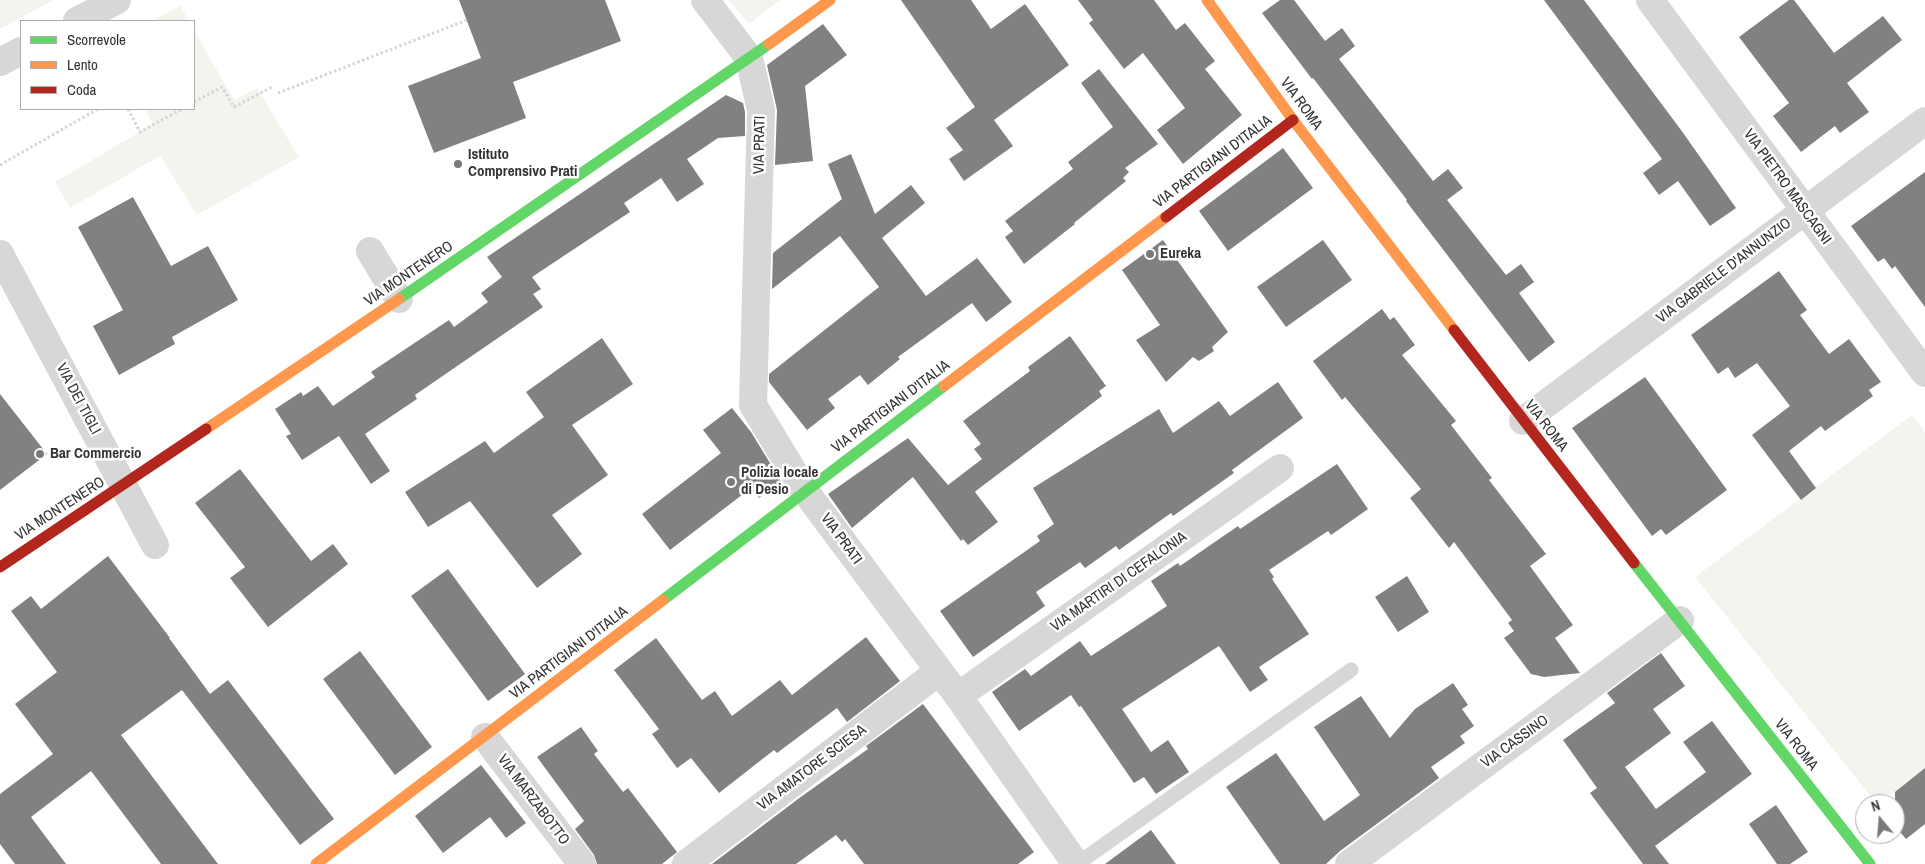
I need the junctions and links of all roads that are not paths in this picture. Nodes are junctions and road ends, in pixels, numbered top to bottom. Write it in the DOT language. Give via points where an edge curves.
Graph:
graph roads {
  1 [pos="117,0"];
  2 [pos="705,0"];
  3 [pos="830,0"];
  4 [pos="1206,0"];
  5 [pos="1650,0"];
  6 [pos="79,20"];
  7 [pos="20,52"];
  8 [pos="749,58"];
  9 [pos="0,62"];
  10 [pos="1293,120"];
  11 [pos="1925,120"];
  12 [pos="1804,210"];
  13 [pos="370,251"];
  14 [pos="0,254"];
  15 [pos="399,299"];
  16 [pos="1925,373"];
  17 [pos="1523,421"];
  18 [pos="1280,468"];
  19 [pos="124,485"];
  20 [pos="805,491"];
  21 [pos="155,545"];
  22 [pos="0,566"];
  23 [pos="1680,620"];
  24 [pos="1351,670"];
  25 [pos="938,672"];
  26 [pos="958,696"];
  27 [pos="485,737"];
  28 [pos="316,864"];
  29 [pos="582,864"];
  30 [pos="686,864"];
  31 [pos="1077,864"];
  32 [pos="1350,864"];
  33 [pos="1870,864"];
  1 -- 6 [label="street"];
  2 -- 8 [label="street, VIA PRATI"];
  3 -- 8 [label="street, VIA MONTENERO"];
  4 -- 10 [label="street, VIA ROMA"];
  5 -- 12 [label="street, VIA PIETRO MASCAGNI"];
  7 -- 9 [label="street"];
  8 -- 15 [label="street, VIA MONTENERO"];
  8 -- 20 [label="street, VIA PRATI" via="761,110 753,405"];
  10 -- 17 [label="street, VIA ROMA"];
  10 -- 20 [label="street, VIA PARTIGIANI D'ITALIA"];
  11 -- 12 [label="street, VIA GABRIELE D'ANNUNZIO"];
  12 -- 16 [label="street, VIA PIETRO MASCAGNI"];
  12 -- 17 [label="street, VIA GABRIELE D'ANNUNZIO"];
  13 -- 15 [label="street"];
  14 -- 19 [label="street, VIA DEI TIGLI"];
  15 -- 19 [label="street, VIA MONTENERO"];
  17 -- 23 [label="street, VIA ROMA"];
  18 -- 26 [label="street, VIA MARTIRI DI CEFALONIA"];
  19 -- 21 [label="street, VIA DEI TIGLI"];
  19 -- 22 [label="street, VIA MONTENERO"];
  20 -- 25 [label="street, VIA PRATI"];
  20 -- 27 [label="street, VIA PARTIGIANI D'ITALIA"];
  23 -- 32 [label="street, VIA CASSINO"];
  23 -- 33 [label="street, VIA ROMA"];
  24 -- 31 [label="lane"];
  25 -- 26 [label="street, VIA PRATI"];
  25 -- 30 [label="street, VIA AMATORE SCIESA"];
  26 -- 31 [label="street, VIA PRATI"];
  27 -- 28 [label="street, VIA PARTIGIANI D'ITALIA"];
  27 -- 29 [label="street, VIA MARZABOTTO"];
}
